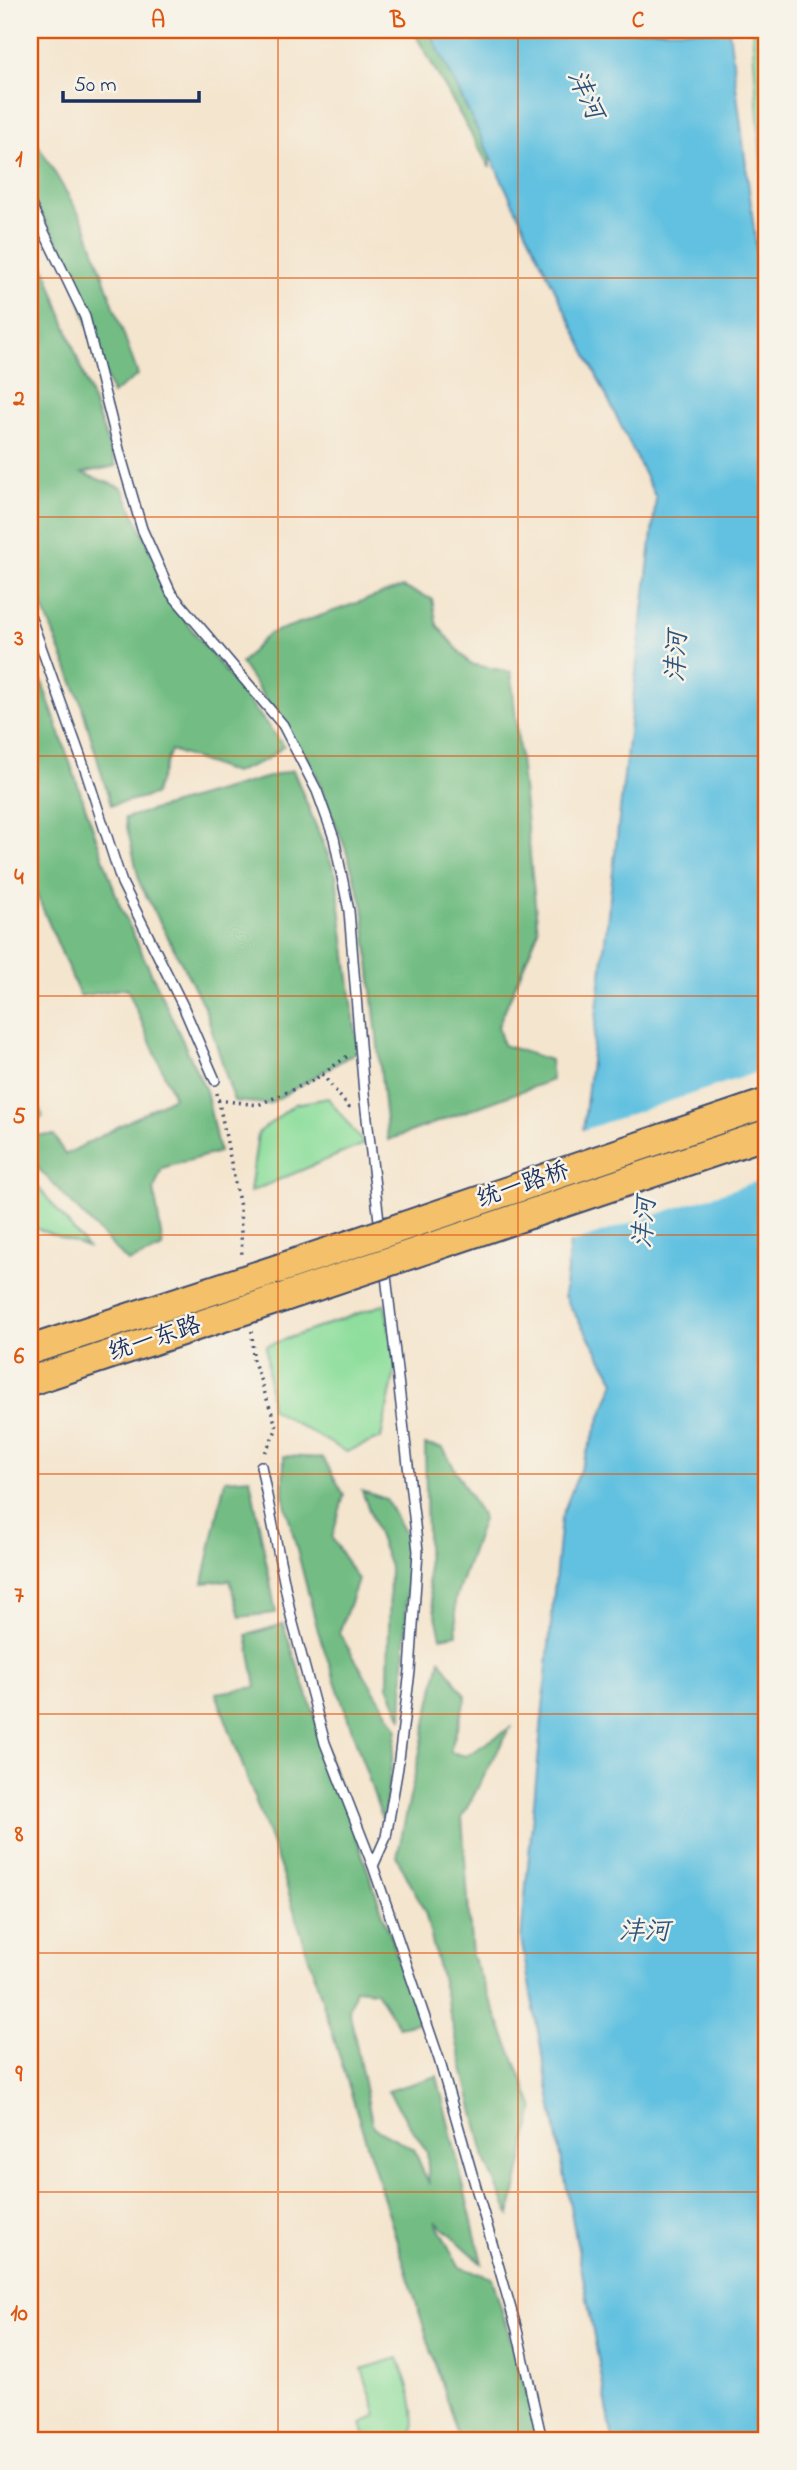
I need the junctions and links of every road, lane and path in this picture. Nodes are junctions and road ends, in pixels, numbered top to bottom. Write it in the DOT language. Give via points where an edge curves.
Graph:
graph roads {
  1 [pos="30,203"];
  2 [pos="30,616"];
  3 [pos="360,1048"];
  4 [pos="322,1074"];
  5 [pos="215,1080"];
  6 [pos="219,1100"];
  7 [pos="767,1103"];
  8 [pos="368,1130"];
  9 [pos="767,1134"];
  10 [pos="382,1240"];
  11 [pos="384,1254"];
  12 [pos="278,1269"];
  13 [pos="243,1280"];
  14 [pos="281,1298"];
  15 [pos="250,1308"];
  16 [pos="30,1350"];
  17 [pos="30,1381"];
  18 [pos="261,1466"];
  19 [pos="373,1867"];
  20 [pos="542,2440"];
  1 -- 3 [label="lane" via="85,317 142,528 172,593 283,725 317,791 334,838 349,911"];
  2 -- 5 [label="lane" via="122,883"];
  3 -- 4 [label="path"];
  3 -- 8 [label="lane"];
  4 -- 6 [label="path" via="258,1105"];
  4 -- 8 [label="path"];
  5 -- 6 [label="path"];
  6 -- 13 [label="path" via="240,1207"];
  7 -- 12 [label="main road, 统一路桥, bridge"];
  8 -- 10 [label="lane"];
  9 -- 14 [label="main road, 统一路桥, bridge"];
  11 -- 19 [label="lane" via="418,1551 398,1766 386,1837"];
  12 -- 13 [label="main road, 统一东路"];
  13 -- 16 [label="main road, 统一东路"];
  14 -- 15 [label="main road, 统一东路"];
  15 -- 17 [label="main road, 统一东路"];
  15 -- 18 [label="path" via="253,1359 277,1428"];
  18 -- 19 [label="lane" via="291,1616 326,1743"];
  19 -- 20 [label="lane" via="439,2059 517,2330"];
}
